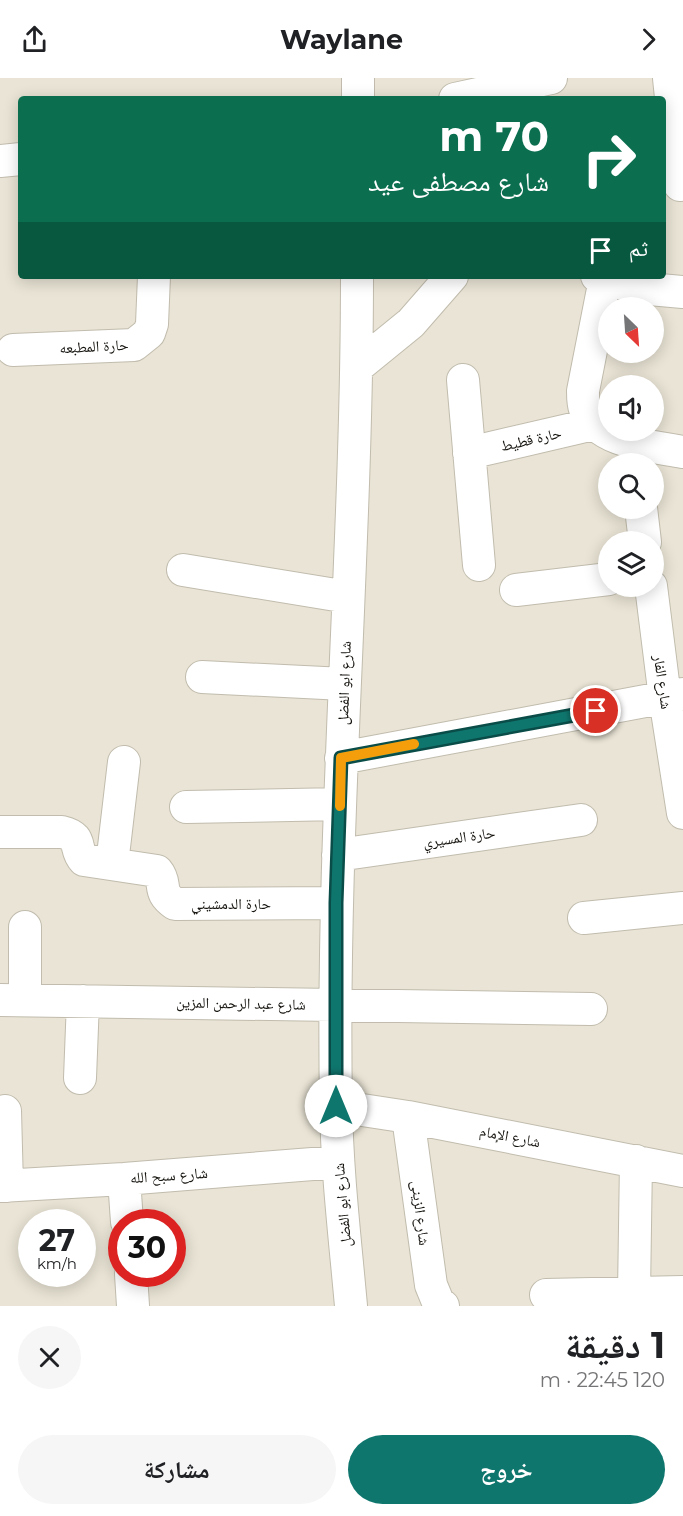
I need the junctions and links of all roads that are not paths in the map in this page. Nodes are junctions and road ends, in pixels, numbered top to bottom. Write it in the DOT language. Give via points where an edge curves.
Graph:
graph roads {
  1 [pos="358,78"];
  2 [pos="552,78"];
  3 [pos="669,78"];
  4 [pos="358,96"];
  5 [pos="469,96"];
  6 [pos="544,96"];
  7 [pos="18,159"];
  8 [pos="0,161"];
  9 [pos="680,185"];
  10 [pos="154,279"];
  11 [pos="357,279"];
  12 [pos="449,279"];
  13 [pos="601,279"];
  14 [pos="605,279"];
  15 [pos="683,292"];
  16 [pos="13,350"];
  17 [pos="357,367"];
  18 [pos="463,380"];
  19 [pos="594,424"];
  20 [pos="683,452"];
  21 [pos="469,453"];
  22 [pos="634,453"];
  23 [pos="479,566"];
  24 [pos="183,570"];
  25 [pos="598,580"];
  26 [pos="516,590"];
  27 [pos="348,597"];
  28 [pos="653,597"];
  29 [pos="202,677"];
  30 [pos="344,684"];
  31 [pos="674,696"];
  32 [pos="341,758"];
  33 [pos="124,762"];
  34 [pos="340,804"];
  35 [pos="186,807"];
  36 [pos="683,813"];
  37 [pos="580,820"];
  38 [pos="0,832"];
  39 [pos="338,855"];
  40 [pos="112,864"];
  41 [pos="336,903"];
  42 [pos="683,908"];
  43 [pos="584,918"];
  44 [pos="25,927"];
  45 [pos="12,1000"];
  46 [pos="83,1001"];
  47 [pos="336,1005"];
  48 [pos="591,1009"];
  49 [pos="80,1078"];
  50 [pos="336,1106"];
  51 [pos="5,1111"];
  52 [pos="408,1117"];
  53 [pos="636,1161"];
  54 [pos="338,1162"];
  55 [pos="683,1171"];
  56 [pos="124,1179"];
  57 [pos="3,1186"];
  58 [pos="126,1209"];
  59 [pos="132,1287"];
  60 [pos="683,1292"];
  61 [pos="634,1293"];
  62 [pos="563,1299"];
  63 [pos="133,1306"];
  64 [pos="351,1306"];
  65 [pos="443,1306"];
  1 -- 4 [label="street"];
  2 -- 5 [label="street"];
  2 -- 6 [label="street"];
  3 -- 9 [label="street"];
  7 -- 8 [label="street"];
  10 -- 16 [label="street, حارة المطبعه" via="152,324 149,333 134,345"];
  11 -- 17 [label="street, شارع ابو الفضل"];
  12 -- 17 [label="street" via="411,323"];
  13 -- 19 [label="street" via="583,391 584,408"];
  14 -- 15 [label="street" via="638,288"];
  17 -- 27 [label="street, شارع ابو الفضل"];
  18 -- 21 [label="street"];
  19 -- 21 [label="street, حارة قطيط"];
  19 -- 22 [label="street"];
  20 -- 22 [label="street"];
  21 -- 23 [label="street"];
  24 -- 27 [label="street"];
  25 -- 26 [label="street"];
  27 -- 30 [label="street, شارع ابو الفضل"];
  28 -- 31 [label="street, شارع الفار"];
  29 -- 30 [label="street"];
  30 -- 32 [label="street, شارع ابو الفضل"];
  31 -- 32 [label="street"];
  31 -- 36 [label="street, شارع الفار"];
  32 -- 34 [label="street, شارع ابو الفضل"];
  33 -- 40 [label="street"];
  34 -- 35 [label="street"];
  34 -- 39 [label="street, شارع ابو الفضل"];
  37 -- 39 [label="street, حارة المسيري"];
  38 -- 40 [label="street, حارة الدمشيني" via="71,834 84,860"];
  39 -- 41 [label="street, شارع ابو الفضل"];
  40 -- 41 [label="street, حارة الدمشيني" via="158,871 166,898 175,904"];
  41 -- 47 [label="street, شارع ابو الفضل"];
  42 -- 43 [label="street"];
  44 -- 45 [label="street"];
  45 -- 46 [label="street, شارع عبد الرحمن المزين"];
  46 -- 47 [label="street, شارع عبد الرحمن المزين"];
  46 -- 49 [label="street"];
  47 -- 48 [label="street, شارع عبد الرحمن المزين"];
  47 -- 50 [label="street, شارع ابو الفضل"];
  50 -- 52 [label="street, شارع الإمام"];
  50 -- 54 [label="street, شارع ابو الفضل"];
  51 -- 57 [label="street"];
  52 -- 53 [label="street, شارع الإمام"];
  52 -- 65 [label="street, شارع الزينى" via="430,1285"];
  53 -- 55 [label="street, شارع الإمام"];
  53 -- 61 [label="street"];
  54 -- 56 [label="street, شارع سبح الله"];
  54 -- 64 [label="street, شارع ابو الفضل"];
  56 -- 57 [label="street, شارع سبح الله"];
  56 -- 58 [label="street"];
  59 -- 63 [label="street"];
  60 -- 61 [label="street"];
  61 -- 62 [label="street"];
}
